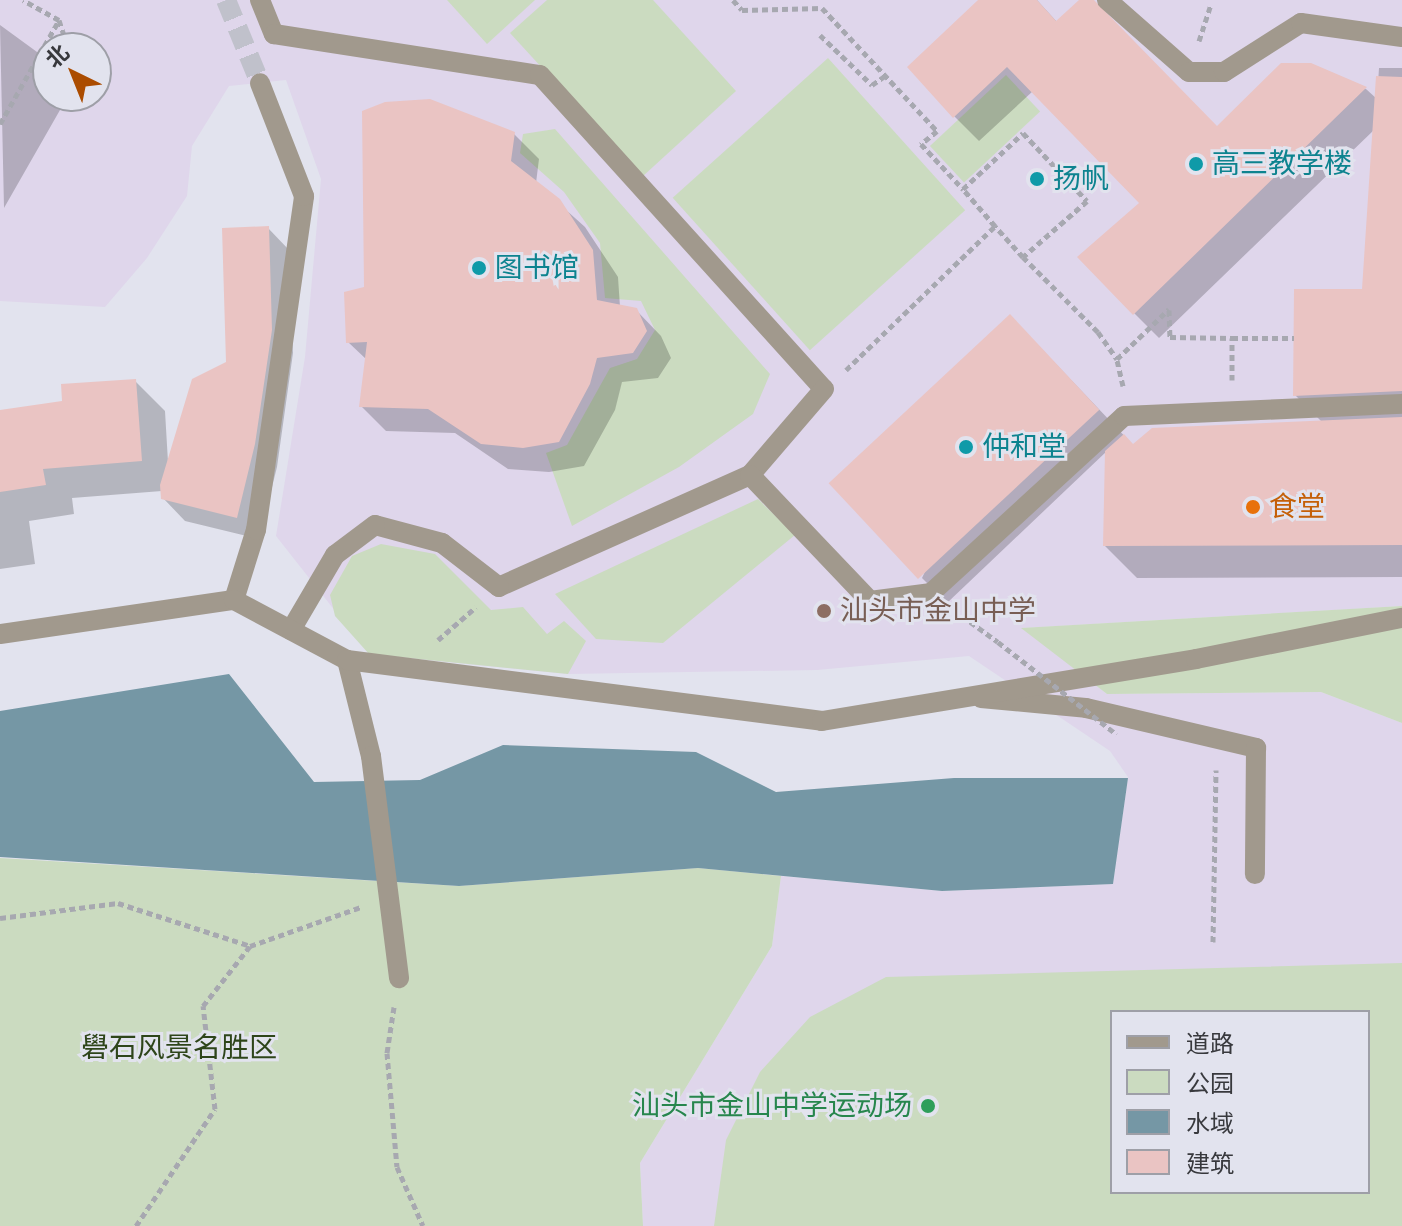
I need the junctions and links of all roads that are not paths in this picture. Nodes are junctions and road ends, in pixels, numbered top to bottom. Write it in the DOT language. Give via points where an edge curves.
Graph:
graph roads {
  1 [pos="260,0"];
  2 [pos="1107,0"];
  3 [pos="1402,37"];
  4 [pos="260,83"];
  5 [pos="1402,404"];
  6 [pos="750,475"];
  7 [pos="234,600"];
  8 [pos="1402,618"];
  9 [pos="291,630"];
  10 [pos="0,634"];
  11 [pos="347,660"];
  12 [pos="977,697"];
  13 [pos="1255,874"];
  14 [pos="399,978"];
  1 -- 6 [label="street" via="274,34 540,75 824,389"];
  2 -- 3 [label="street" via="1189,72 1224,72 1301,23"];
  4 -- 7 [label="street" via="304,196 256,530"];
  5 -- 6 [label="street" via="1124,416 931,593 870,601"];
  6 -- 9 [label="street" via="499,587 442,543 375,525 335,555"];
  7 -- 9 [label="street"];
  7 -- 10 [label="street"];
  8 -- 12 [label="street"];
  9 -- 11 [label="street"];
  11 -- 12 [label="street" via="822,721"];
  11 -- 14 [label="street" via="371,756"];
  12 -- 13 [label="street" via="1086,708 1256,748"];
}
